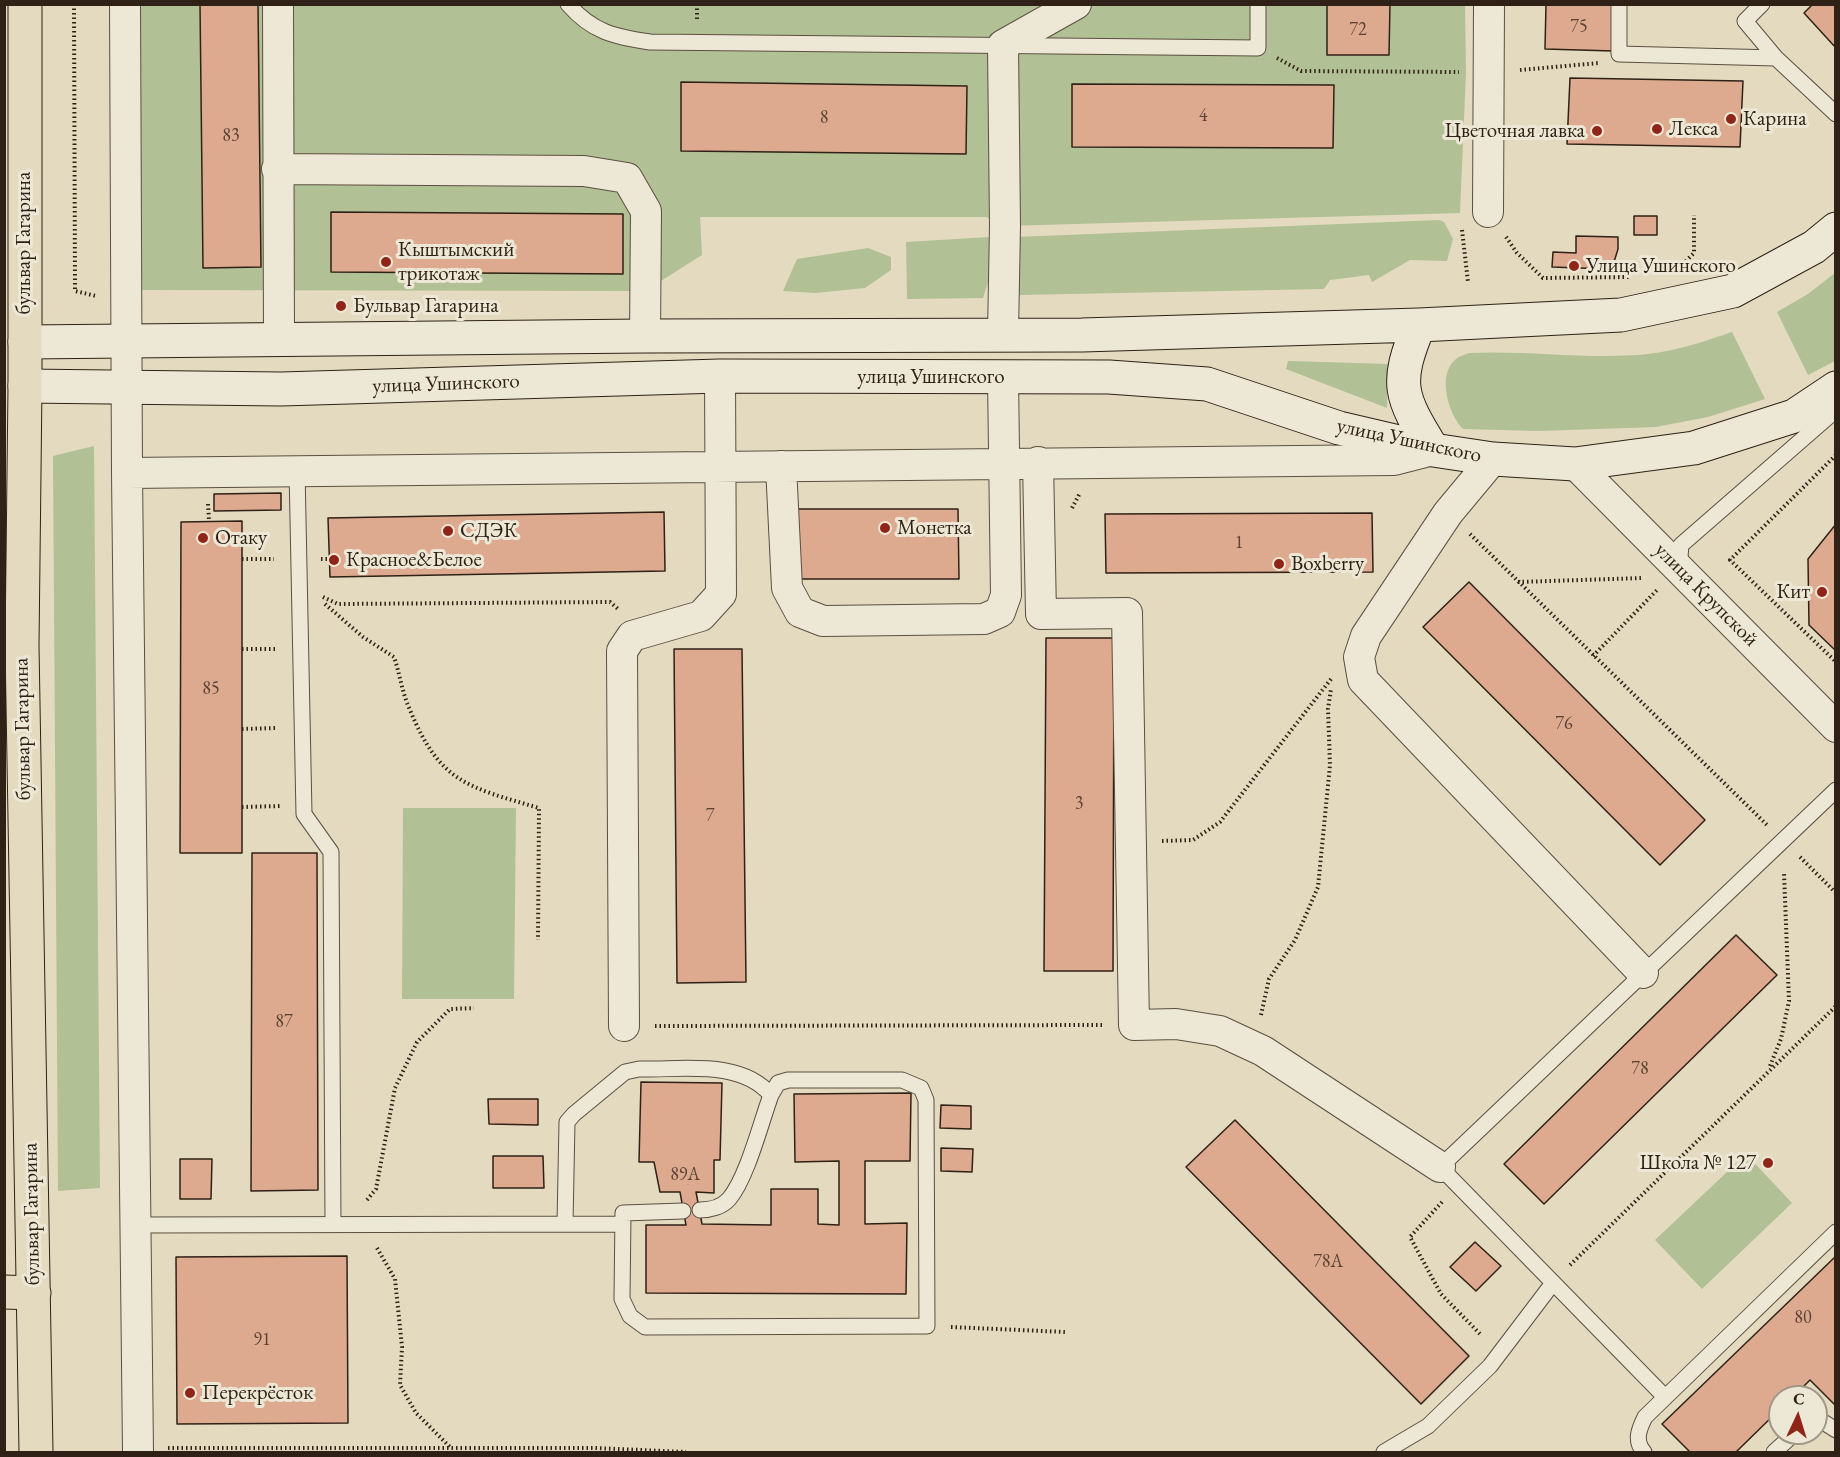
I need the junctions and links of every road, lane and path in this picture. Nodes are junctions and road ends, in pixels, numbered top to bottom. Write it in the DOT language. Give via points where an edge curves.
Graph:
graph roads {
  1 [pos="25,4"];
  2 [pos="74,4"];
  3 [pos="125,4"];
  4 [pos="278,4"];
  5 [pos="568,4"];
  6 [pos="1076,4"];
  7 [pos="1258,4"];
  8 [pos="1490,4"];
  9 [pos="1619,4"];
  10 [pos="1762,4"];
  11 [pos="1003,45"];
  12 [pos="1258,48"];
  13 [pos="1619,54"];
  14 [pos="1776,58"];
  15 [pos="1489,72"];
  16 [pos="1836,114"];
  17 [pos="277,169"];
  18 [pos="1694,215"];
  19 [pos="1474,218"];
  20 [pos="1836,229"];
  21 [pos="1666,269"];
  22 [pos="1636,276"];
  23 [pos="1468,282"];
  24 [pos="75,291"];
  25 [pos="1419,325"];
  26 [pos="1003,334"];
  27 [pos="645,336"];
  28 [pos="719,336"];
  29 [pos="279,340"];
  30 [pos="128,342"];
  31 [pos="15,346"];
  32 [pos="720,376"];
  33 [pos="1002,377"];
  34 [pos="15,381"];
  35 [pos="128,388"];
  36 [pos="1836,388"];
  37 [pos="1836,410"];
  38 [pos="1433,450"];
  39 [pos="1836,455"];
  40 [pos="1493,459"];
  41 [pos="1002,462"];
  42 [pos="1038,462"];
  43 [pos="1575,464"];
  44 [pos="723,466"];
  45 [pos="781,466"];
  46 [pos="297,470"];
  47 [pos="127,473"];
  48 [pos="1082,489"];
  49 [pos="1448,513"];
  50 [pos="1067,518"];
  51 [pos="242,559"];
  52 [pos="299,559"];
  53 [pos="1671,577"];
  54 [pos="1647,578"];
  55 [pos="1517,582"];
  56 [pos="304,586"];
  57 [pos="661,627"];
  58 [pos="13,646"];
  59 [pos="242,649"];
  60 [pos="301,649"];
  61 [pos="1593,656"];
  62 [pos="1836,662"];
  63 [pos="1836,727"];
  64 [pos="303,728"];
  65 [pos="242,729"];
  66 [pos="1836,790"];
  67 [pos="304,806"];
  68 [pos="242,807"];
  69 [pos="1193,840"];
  70 [pos="1783,841"];
  71 [pos="1836,893"];
  72 [pos="538,940"];
  73 [pos="1643,973"];
  74 [pos="1836,1006"];
  75 [pos="474,1008"];
  76 [pos="1134,1025"];
  77 [pos="624,1026"];
  78 [pos="1263,1051"];
  79 [pos="1768,1070"];
  80 [pos="771,1095"];
  81 [pos="1449,1176"];
  82 [pos="700,1210"];
  83 [pos="683,1211"];
  84 [pos="333,1223"];
  85 [pos="565,1224"];
  86 [pos="622,1224"];
  87 [pos="137,1225"];
  88 [pos="1836,1232"];
  89 [pos="1553,1283"];
  90 [pos="19,1292"];
  91 [pos="927,1326"];
  92 [pos="1065,1332"];
  93 [pos="1490,1366"];
  94 [pos="1665,1397"];
  95 [pos="450,1448"];
  96 [pos="150,1450"];
  97 [pos="36,1452"];
  98 [pos="686,1452"];
  99 [pos="1384,1452"];
  100 [pos="1644,1452"];
  1 -- 31 [label="main road, бульвар Гагарина"];
  2 -- 24 [label="path"];
  3 -- 30 [label="street"];
  4 -- 17 [label="street"];
  5 -- 11 [label="lane" via="582,21 615,38 650,42"];
  6 -- 11 [label="street"];
  7 -- 12 [label="lane"];
  8 -- 15 [label="street"];
  9 -- 13 [label="lane"];
  10 -- 14 [label="lane" via="1745,21"];
  11 -- 12 [label="lane"];
  11 -- 26 [label="street"];
  12 -- 15 [label="path" via="1301,71"];
  13 -- 14 [label="lane"];
  13 -- 15 [label="path" via="1593,65"];
  14 -- 16 [label="lane"];
  15 -- 19 [label="street"];
  17 -- 27 [label="street" via="584,171 627,178 646,211"];
  17 -- 29 [label="street"];
  18 -- 21 [label="path" via="1694,253 1685,262"];
  19 -- 22 [label="path" via="1543,278"];
  19 -- 23 [label="path"];
  20 -- 25 [label="main road, улица Ушинского" via="1815,247 1733,291 1621,315"];
  25 -- 26 [label="main road, улица Ушинского"];
  25 -- 38 [label="main road" via="1405,359 1402,387 1409,411"];
  26 -- 28 [label="main road, улица Ушинского"];
  26 -- 33 [label="main road"];
  27 -- 28 [label="main road, улица Ушинского"];
  27 -- 29 [label="main road, улица Ушинского"];
  28 -- 32 [label="main road"];
  29 -- 30 [label="main road, улица Ушинского"];
  30 -- 31 [label="main road, улица Ушинского"];
  30 -- 35 [label="street"];
  31 -- 34 [label="main road, бульвар Гагарина"];
  32 -- 33 [label="main road, улица Ушинского"];
  32 -- 35 [label="main road, улица Ушинского" via="280,388"];
  32 -- 44 [label="street"];
  33 -- 38 [label="main road, улица Ушинского" via="1109,377 1207,384 1339,428"];
  33 -- 41 [label="street"];
  34 -- 35 [label="main road, улица Ушинского"];
  34 -- 58 [label="main road, бульвар Гагарина"];
  35 -- 47 [label="street"];
  36 -- 43 [label="main road, улица Ушинского" via="1794,416 1694,448"];
  37 -- 53 [label="lane" via="1681,545"];
  38 -- 40 [label="main road, улица Ушинского"];
  38 -- 42 [label="street" via="1394,460"];
  39 -- 62 [label="path" via="1730,560"];
  40 -- 43 [label="main road, улица Ушинского"];
  40 -- 49 [label="street"];
  41 -- 42 [label="street"];
  41 -- 45 [label="street"];
  41 -- 45 [label="street" via="1006,595 1000,612 984,619 823,621 800,612 787,588"];
  42 -- 76 [label="street" via="1041,614 1127,614"];
  43 -- 53 [label="street, улица Крупской"];
  44 -- 45 [label="street"];
  44 -- 46 [label="street"];
  44 -- 57 [label="street" via="721,594 701,616"];
  46 -- 47 [label="street"];
  46 -- 52 [label="lane"];
  47 -- 87 [label="street"];
  48 -- 50 [label="path"];
  49 -- 55 [label="path"];
  49 -- 73 [label="street" via="1366,636 1359,657 1363,680"];
  51 -- 52 [label="path"];
  52 -- 56 [label="lane"];
  53 -- 61 [label="path"];
  53 -- 63 [label="street, улица Крупской"];
  54 -- 55 [label="path"];
  55 -- 61 [label="path"];
  56 -- 57 [label="path" via="338,603 610,602 635,622"];
  56 -- 60 [label="lane"];
  56 -- 72 [label="path" via="363,638 394,657 409,709 437,761 477,790 538,808"];
  57 -- 77 [label="street" via="632,636 622,651"];
  58 -- 90 [label="main road, бульвар Гагарина"];
  59 -- 60 [label="path"];
  60 -- 64 [label="lane"];
  61 -- 70 [label="path"];
  64 -- 65 [label="path"];
  64 -- 67 [label="lane"];
  66 -- 70 [label="lane"];
  67 -- 68 [label="path"];
  67 -- 84 [label="lane" via="304,814 331,852"];
  69 -- 78 [label="path" via="1220,822 1333,676 1328,709 1326,826 1318,887 1295,940 1269,979 1261,1011"];
  70 -- 71 [label="path"];
  70 -- 73 [label="lane"];
  70 -- 79 [label="path" via="1789,1001"];
  73 -- 81 [label="lane"];
  74 -- 79 [label="path"];
  75 -- 84 [label="path" via="450,1009 417,1042 394,1088 376,1190"];
  76 -- 77 [label="path"];
  76 -- 78 [label="street" via="1176,1024 1220,1031"];
  78 -- 81 [label="street"];
  79 -- 89 [label="path"];
  80 -- 82 [label="lane" via="739,1182 728,1200 710,1210"];
  80 -- 85 [label="lane" via="749,1076 733,1071 625,1072 567,1122"];
  80 -- 91 [label="lane" via="778,1083 788,1080 902,1080 921,1088 926,1100"];
  81 -- 89 [label="lane"];
  81 -- 93 [label="path" via="1410,1237 1441,1294 1481,1333"];
  83 -- 86 [label="lane" via="622,1213"];
  84 -- 85 [label="lane"];
  84 -- 87 [label="lane"];
  84 -- 95 [label="path" via="372,1240 395,1279 402,1347 399,1385 416,1413"];
  85 -- 86 [label="lane"];
  86 -- 91 [label="lane" via="622,1299 630,1316 645,1327"];
  87 -- 96 [label="street"];
  88 -- 94 [label="lane"];
  89 -- 93 [label="lane"];
  89 -- 94 [label="lane"];
  90 -- 97 [label="main road, бульвар Гагарина"];
  91 -- 92 [label="path"];
  93 -- 99 [label="lane" via="1428,1426"];
  94 -- 100 [label="lane" via="1645,1417 1638,1431 1639,1447"];
  95 -- 96 [label="path"];
  95 -- 98 [label="path"];
}
